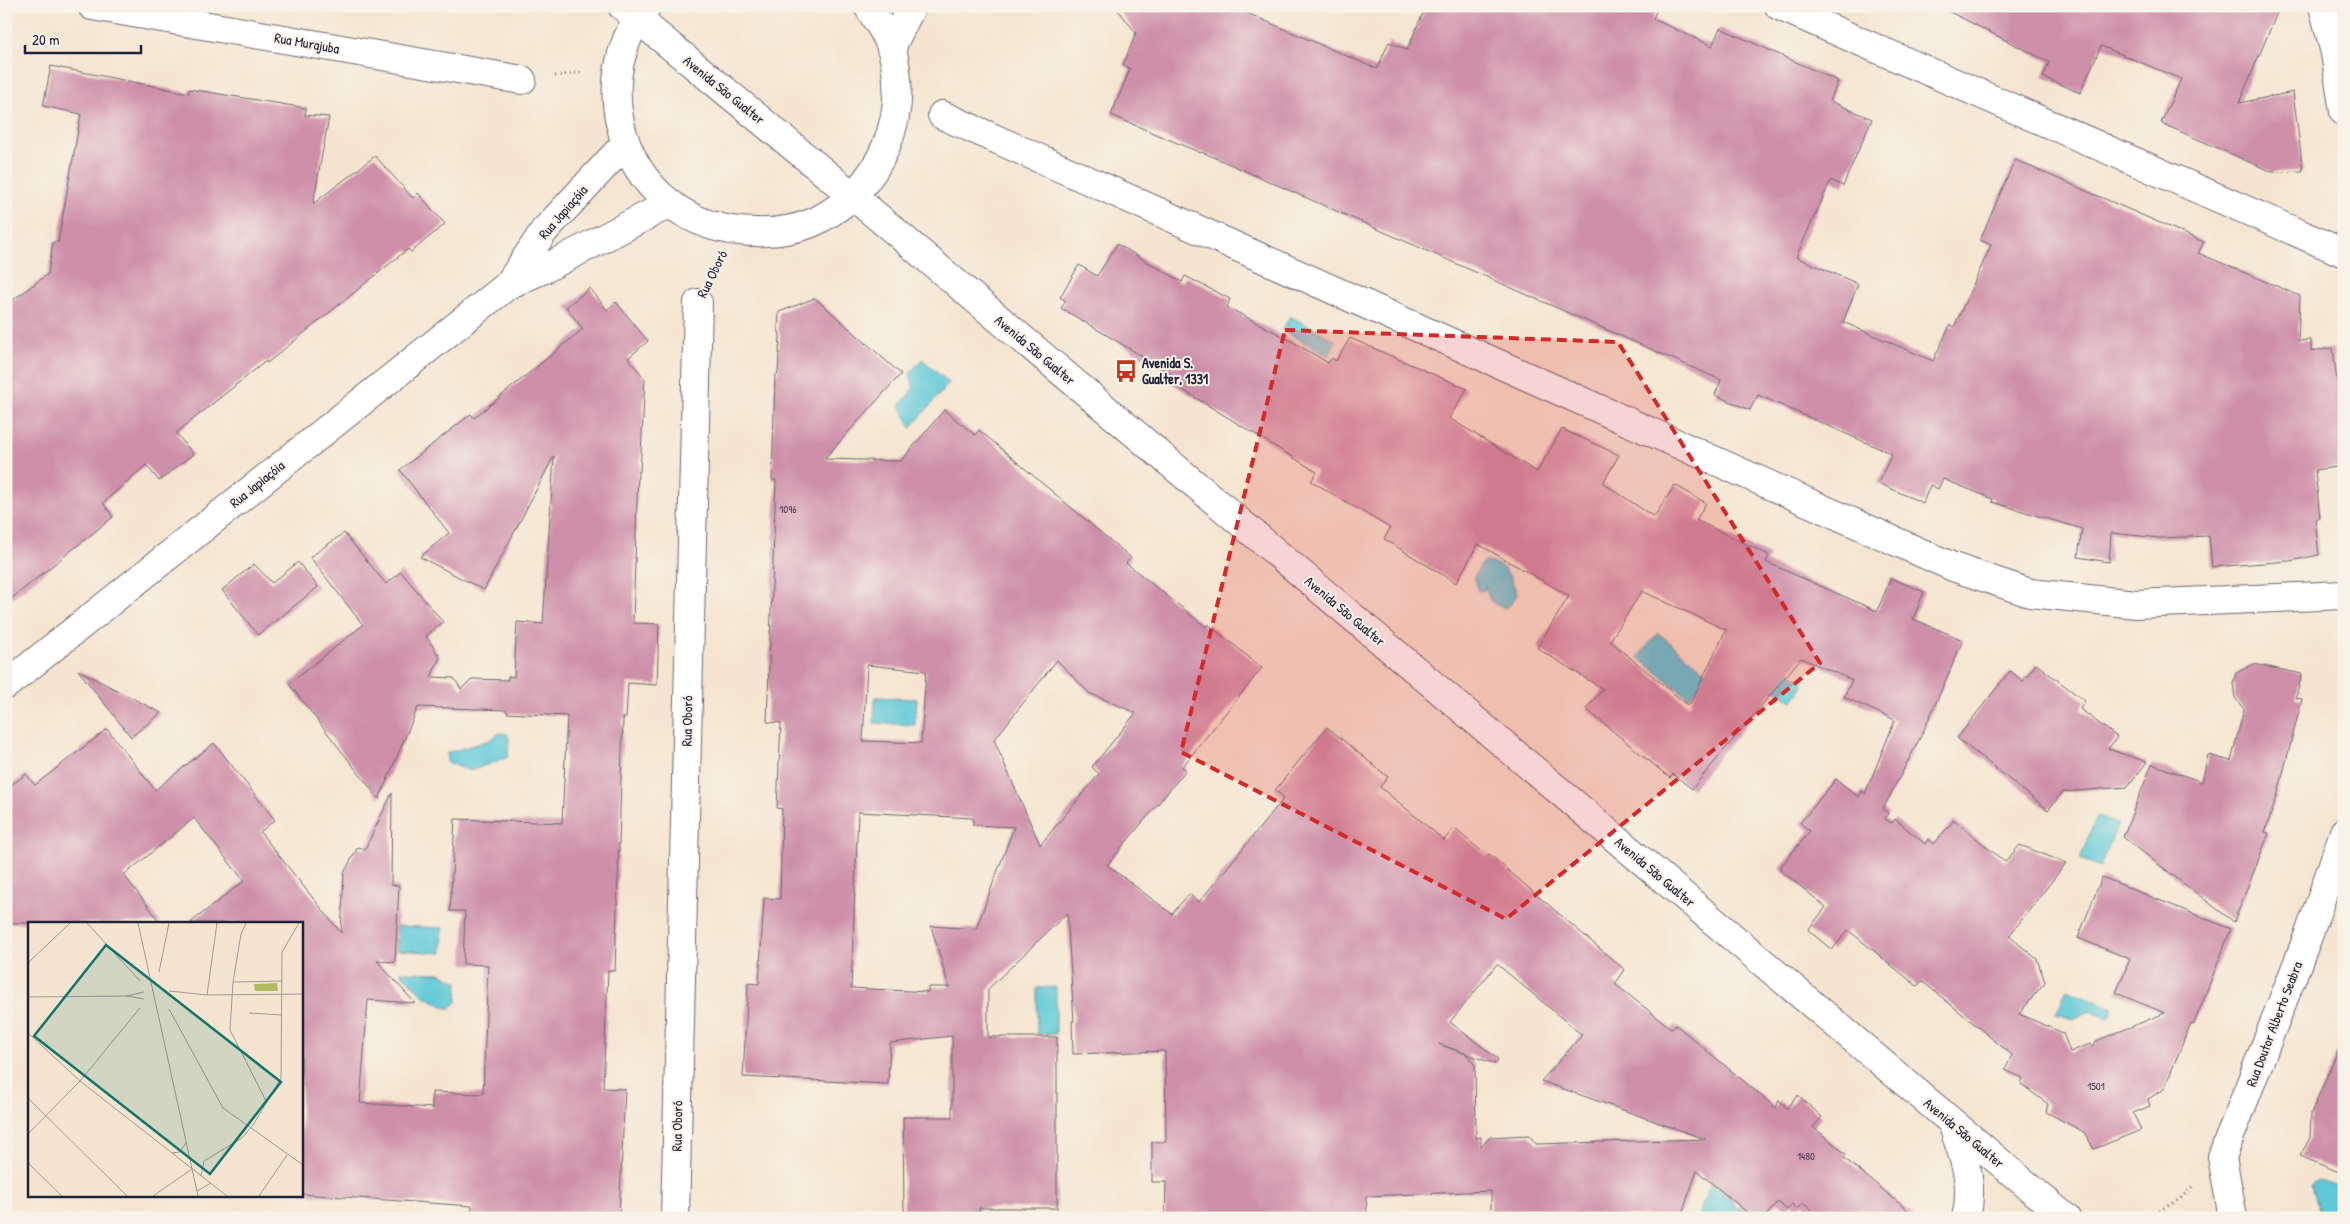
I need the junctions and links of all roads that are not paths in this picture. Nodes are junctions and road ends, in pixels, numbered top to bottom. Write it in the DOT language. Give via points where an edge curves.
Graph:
graph roads {
  1 [pos="92,6"];
  2 [pos="868,6"];
  3 [pos="912,6"];
  4 [pos="1779,6"];
  5 [pos="2323,6"];
  6 [pos="636,10"];
  7 [pos="891,48"];
  8 [pos="522,80"];
  9 [pos="2344,112"];
  10 [pos="942,115"];
  11 [pos="625,144"];
  12 [pos="853,196"];
  13 [pos="669,204"];
  14 [pos="2344,253"];
  15 [pos="508,285"];
  16 [pos="698,303"];
  17 [pos="2344,595"];
  18 [pos="6,685"];
  19 [pos="2344,832"];
  20 [pos="1952,1123"];
  21 [pos="674,1218"];
  22 [pos="1966,1218"];
  23 [pos="2066,1218"];
  24 [pos="2233,1218"];
  1 -- 8 [label="street, Rua Murajuba"];
  2 -- 7 [label="street"];
  3 -- 7 [label="street"];
  4 -- 14 [label="street"];
  5 -- 9 [label="street" via="2335,53"];
  6 -- 11 [label="street" via="618,68 616,106"];
  6 -- 12 [label="street, Avenida São Gualter"];
  7 -- 12 [label="street" via="898,87 894,127 878,164"];
  10 -- 17 [label="street" via="1962,570 2030,593 2136,604"];
  11 -- 13 [label="street" via="643,177"];
  11 -- 15 [label="street, Rua Japiaçóia" via="544,231"];
  12 -- 13 [label="street" via="818,220 777,233 734,232 699,222"];
  12 -- 20 [label="street, Avenida São Gualter"];
  13 -- 15 [label="street, Rua Japiaçóia"];
  15 -- 18 [label="street, Rua Japiaçóia"];
  16 -- 21 [label="street, Rua Oboró"];
  19 -- 24 [label="street, Rua Doutor Alberto Seabra" via="2310,931 2222,1157"];
  20 -- 22 [label="street" via="1966,1163 1971,1199"];
  20 -- 23 [label="street, Avenida São Gualter"];
}
